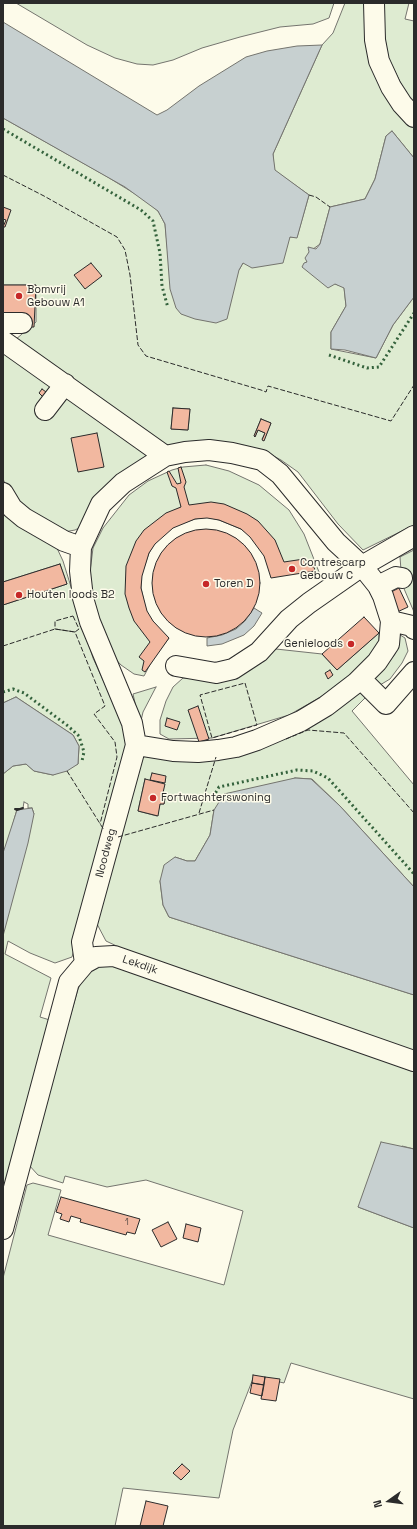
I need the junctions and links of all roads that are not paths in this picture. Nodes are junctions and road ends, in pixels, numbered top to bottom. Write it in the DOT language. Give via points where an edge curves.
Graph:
graph roads {
  1 [pos="374,3"];
  2 [pos="414,117"];
  3 [pos="3,341"];
  4 [pos="65,384"];
  5 [pos="45,410"];
  6 [pos="165,456"];
  7 [pos="3,493"];
  8 [pos="414,536"];
  9 [pos="81,547"];
  10 [pos="362,566"];
  11 [pos="402,578"];
  12 [pos="378,586"];
  13 [pos="391,621"];
  14 [pos="414,630"];
  15 [pos="176,666"];
  16 [pos="414,672"];
  17 [pos="361,679"];
  18 [pos="136,745"];
  19 [pos="85,962"];
  20 [pos="414,1061"];
  21 [pos="3,1229"];
  1 -- 2 [label="street" via="375,40 379,61 391,87"];
  3 -- 4 [label="street"];
  4 -- 5 [label="street"];
  4 -- 6 [label="street"];
  6 -- 9 [label="street" via="123,483 101,504"];
  6 -- 10 [label="street" via="209,450 262,460 280,474 336,542"];
  7 -- 9 [label="street" via="12,508 24,518 64,541"];
  8 -- 10 [label="street"];
  9 -- 18 [label="street" via="83,598 90,622 132,723"];
  10 -- 12 [label="street"];
  10 -- 15 [label="street" via="294,615 260,652 233,669 216,673"];
  11 -- 12 [label="street" via="396,577"];
  12 -- 13 [label="street"];
  13 -- 14 [label="street" via="412,626"];
  13 -- 17 [label="street" via="389,644"];
  16 -- 17 [label="street" via="386,704"];
  17 -- 18 [label="street" via="326,706 301,721 280,732 236,747 198,752"];
  18 -- 19 [label="street, Noodweg" via="82,942"];
  19 -- 20 [label="street, Lekdijk" via="96,957 114,956"];
  19 -- 21 [label="street" via="69,982"];
}
